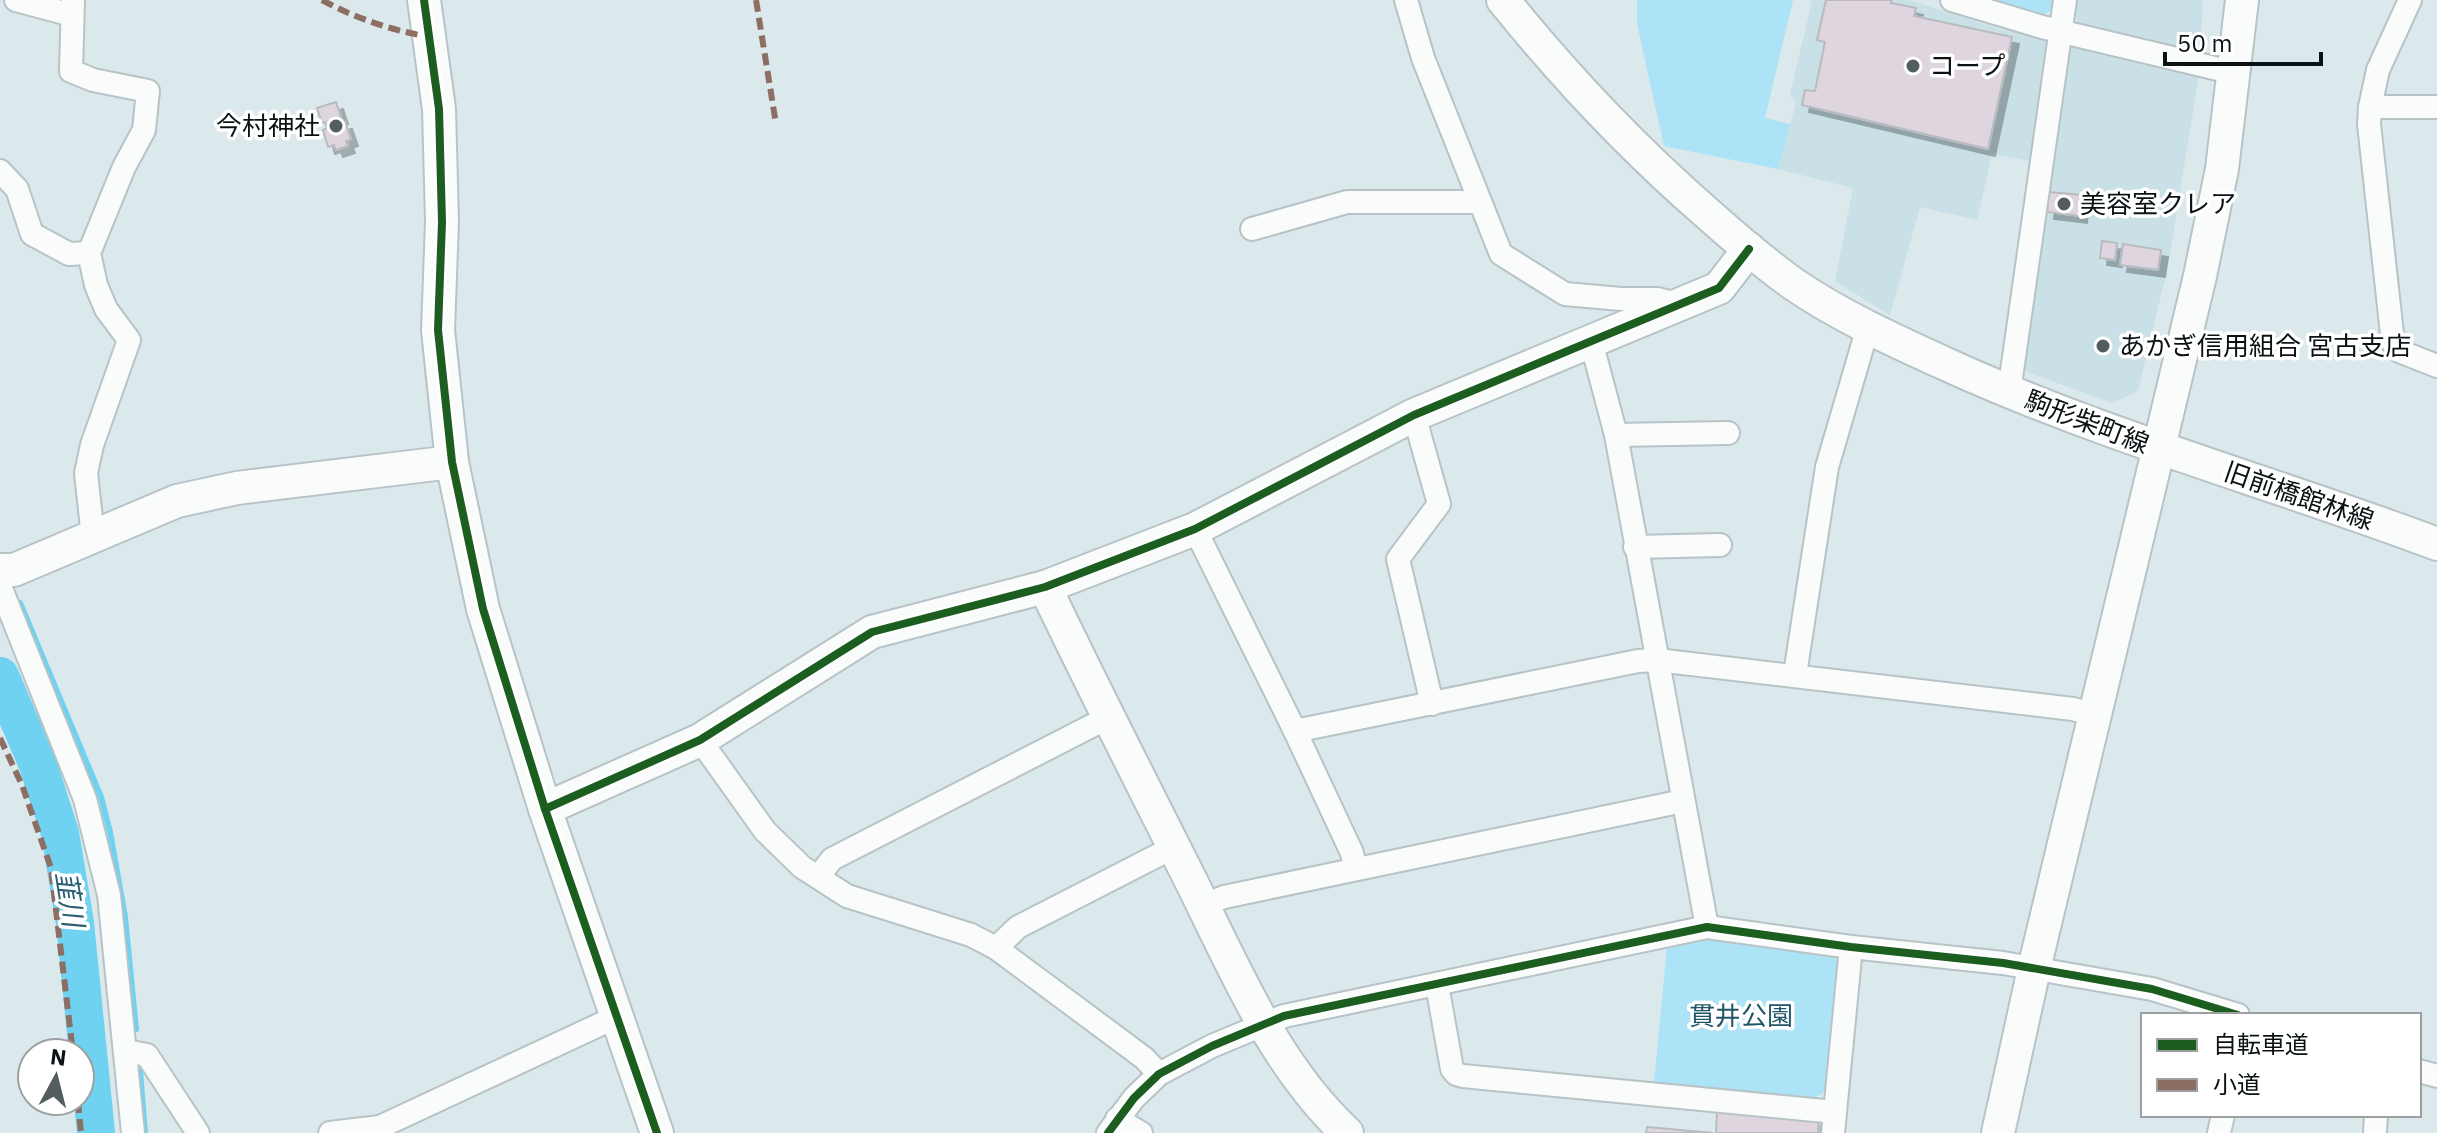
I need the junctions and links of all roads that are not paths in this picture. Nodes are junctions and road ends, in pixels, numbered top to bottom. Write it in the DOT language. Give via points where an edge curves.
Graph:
graph roads {
  1 [pos="16,0"];
  2 [pos="424,0"];
  3 [pos="1406,0"];
  4 [pos="1503,0"];
  5 [pos="1952,0"];
  6 [pos="2065,0"];
  7 [pos="2242,0"];
  8 [pos="2410,0"];
  9 [pos="72,7"];
  10 [pos="2060,31"];
  11 [pos="2235,73"];
  12 [pos="2370,107"];
  13 [pos="2437,107"];
  14 [pos="0,171"];
  15 [pos="1479,202"];
  16 [pos="1252,229"];
  17 [pos="1749,249"];
  18 [pos="89,253"];
  19 [pos="1680,305"];
  20 [pos="1868,327"];
  21 [pos="1591,341"];
  22 [pos="2437,366"];
  23 [pos="2009,392"];
  24 [pos="1414,415"];
  25 [pos="1728,433"];
  26 [pos="1616,435"];
  27 [pos="2160,449"];
  28 [pos="452,462"];
  29 [pos="1195,529"];
  30 [pos="93,537"];
  31 [pos="2437,544"];
  32 [pos="1720,545"];
  33 [pos="1635,547"];
  34 [pos="0,570"];
  35 [pos="0,586"];
  36 [pos="1045,587"];
  37 [pos="1657,660"];
  38 [pos="1795,674"];
  39 [pos="1432,704"];
  40 [pos="2096,715"];
  41 [pos="1107,718"];
  42 [pos="1295,731"];
  43 [pos="700,740"];
  44 [pos="1683,801"];
  45 [pos="545,809"];
  46 [pos="1174,847"];
  47 [pos="1355,867"];
  48 [pos="818,877"];
  49 [pos="1203,906"];
  50 [pos="1707,927"];
  51 [pos="1851,947"];
  52 [pos="996,948"];
  53 [pos="2034,969"];
  54 [pos="1437,985"];
  55 [pos="2231,1013"];
  56 [pos="616,1017"];
  57 [pos="1263,1024"];
  58 [pos="126,1051"];
  59 [pos="1159,1074"];
  60 [pos="1834,1122"];
  61 [pos="1112,1126"];
  62 [pos="133,1133"];
  63 [pos="198,1133"];
  64 [pos="330,1133"];
  65 [pos="657,1133"];
  66 [pos="1141,1133"];
  67 [pos="1347,1133"];
  68 [pos="1998,1133"];
  1 -- 9 [label="street"];
  2 -- 28 [label="street" via="439,109 438,330"];
  3 -- 15 [label="street"];
  4 -- 17 [label="street, 駒形柴町線" via="1614,128"];
  5 -- 10 [label="street"];
  6 -- 10 [label="street"];
  7 -- 11 [label="street"];
  8 -- 12 [label="street" via="2378,70"];
  9 -- 18 [label="street" via="71,71 148,91 144,130"];
  10 -- 11 [label="street"];
  10 -- 23 [label="street"];
  11 -- 27 [label="street" via="2222,169"];
  12 -- 13 [label="street"];
  12 -- 22 [label="street" via="2393,343 2399,351"];
  14 -- 18 [label="street" via="17,189 32,234 69,254"];
  15 -- 16 [label="street" via="1347,202"];
  15 -- 19 [label="street" via="1501,254 1565,294"];
  17 -- 19 [label="street" via="1719,288"];
  17 -- 20 [label="street, 駒形柴町線" via="1794,284"];
  18 -- 30 [label="street" via="106,309 129,340 86,473"];
  19 -- 21 [label="street"];
  20 -- 23 [label="street, 駒形柴町線"];
  20 -- 38 [label="street" via="1827,467"];
  21 -- 24 [label="street"];
  21 -- 26 [label="street"];
  23 -- 27 [label="street, 駒形柴町線"];
  24 -- 29 [label="street"];
  24 -- 39 [label="street" via="1439,504 1398,559"];
  25 -- 26 [label="street"];
  26 -- 33 [label="street"];
  27 -- 31 [label="street, 旧前橋館林線"];
  27 -- 40 [label="street, 駒形柴町線"];
  28 -- 30 [label="street" via="222,491 177,501"];
  28 -- 45 [label="street" via="483,609"];
  29 -- 36 [label="street"];
  29 -- 42 [label="street"];
  30 -- 34 [label="street" via="14,570"];
  32 -- 33 [label="street"];
  33 -- 37 [label="street"];
  35 -- 58 [label="street" via="85,799 109,895"];
  36 -- 41 [label="street"];
  36 -- 43 [label="street" via="872,632"];
  37 -- 38 [label="street"];
  37 -- 39 [label="street"];
  37 -- 44 [label="street"];
  38 -- 40 [label="street"];
  39 -- 42 [label="street"];
  40 -- 53 [label="street, 駒形柴町線"];
  41 -- 46 [label="street"];
  41 -- 48 [label="street" via="832,859"];
  42 -- 47 [label="street"];
  43 -- 45 [label="street"];
  43 -- 48 [label="street" via="765,831"];
  44 -- 47 [label="street"];
  44 -- 50 [label="street"];
  45 -- 56 [label="street"];
  46 -- 49 [label="street"];
  46 -- 52 [label="street" via="1018,927"];
  47 -- 49 [label="street"];
  48 -- 52 [label="street" via="847,896 971,935"];
  49 -- 57 [label="street"];
  50 -- 51 [label="street"];
  50 -- 54 [label="street"];
  51 -- 53 [label="street"];
  51 -- 60 [label="street"];
  52 -- 59 [label="street"];
  53 -- 55 [label="street" via="2152,989"];
  53 -- 68 [label="street, 駒形柴町線"];
  54 -- 57 [label="street"];
  54 -- 60 [label="street" via="1456,1074"];
  56 -- 64 [label="street" via="380,1127"];
  56 -- 65 [label="street"];
  57 -- 59 [label="street"];
  57 -- 67 [label="street" via="1297,1077"];
  58 -- 62 [label="street"];
  58 -- 63 [label="street" via="147,1055"];
  59 -- 61 [label="street"];
  61 -- 66 [label="street"];
}
